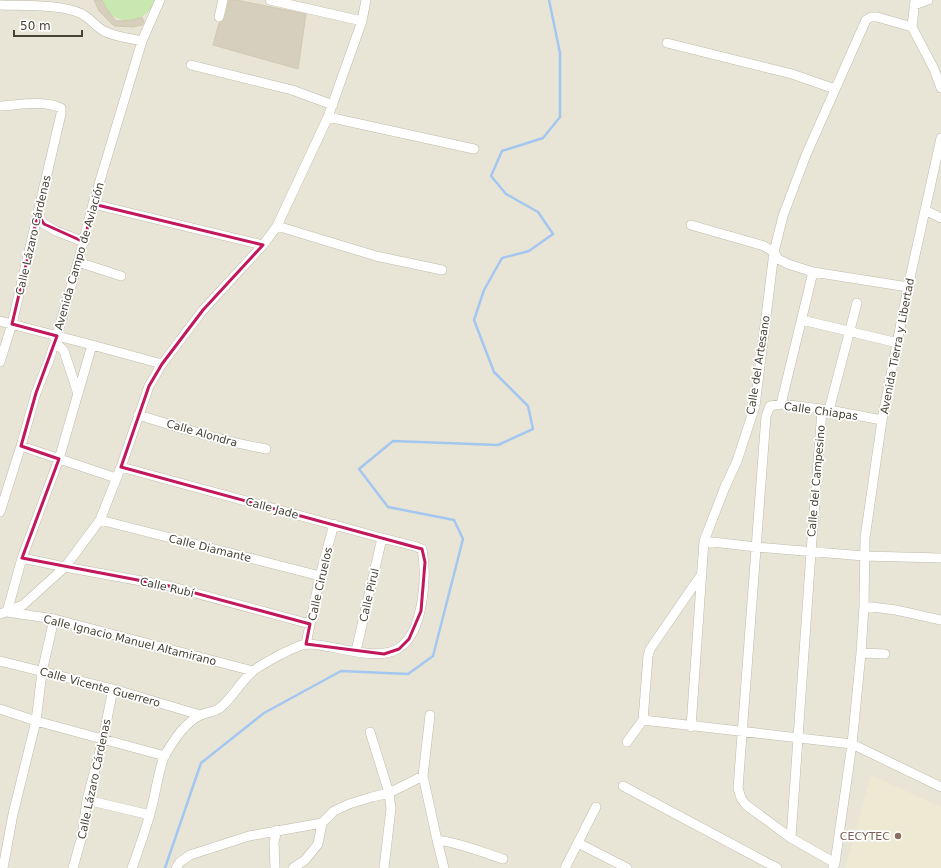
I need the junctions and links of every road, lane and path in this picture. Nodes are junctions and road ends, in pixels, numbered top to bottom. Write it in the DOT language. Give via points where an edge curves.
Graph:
graph roads {
  1 [pos="160,0"];
  2 [pos="223,0"];
  3 [pos="270,0"];
  4 [pos="366,0"];
  5 [pos="928,0"];
  6 [pos="915,2"];
  7 [pos="0,5"];
  8 [pos="219,17"];
  9 [pos="362,21"];
  10 [pos="912,27"];
  11 [pos="142,41"];
  12 [pos="667,43"];
  13 [pos="191,65"];
  14 [pos="941,88"];
  15 [pos="835,89"];
  16 [pos="333,105"];
  17 [pos="0,106"];
  18 [pos="328,117"];
  19 [pos="941,138"];
  20 [pos="474,149"];
  21 [pos="93,204"];
  22 [pos="925,210"];
  23 [pos="38,214"];
  24 [pos="941,218"];
  25 [pos="691,225"];
  26 [pos="276,226"];
  27 [pos="84,242"];
  28 [pos="263,245"];
  29 [pos="774,252"];
  30 [pos="78,262"];
  31 [pos="442,270"];
  32 [pos="813,272"];
  33 [pos="121,276"];
  34 [pos="908,287"];
  35 [pos="857,303"];
  36 [pos="802,320"];
  37 [pos="0,321"];
  38 [pos="12,324"];
  39 [pos="849,330"];
  40 [pos="56,339"];
  41 [pos="898,343"];
  42 [pos="92,345"];
  43 [pos="2,352"];
  44 [pos="0,362"];
  45 [pos="162,364"];
  46 [pos="78,394"];
  47 [pos="781,404"];
  48 [pos="826,410"];
  49 [pos="138,415"];
  50 [pos="882,420"];
  51 [pos="21,446"];
  52 [pos="266,449"];
  53 [pos="59,459"];
  54 [pos="121,467"];
  55 [pos="116,478"];
  56 [pos="0,512"];
  57 [pos="100,520"];
  58 [pos="334,524"];
  59 [pos="382,538"];
  60 [pos="704,541"];
  61 [pos="756,547"];
  62 [pos="811,552"];
  63 [pos="864,556"];
  64 [pos="22,558"];
  65 [pos="941,558"];
  66 [pos="66,567"];
  67 [pos="701,575"];
  68 [pos="320,576"];
  69 [pos="864,606"];
  70 [pos="3,613"];
  71 [pos="54,619"];
  72 [pos="941,620"];
  73 [pos="310,624"];
  74 [pos="306,644"];
  75 [pos="356,652"];
  76 [pos="861,652"];
  77 [pos="885,654"];
  78 [pos="0,661"];
  79 [pos="253,671"];
  80 [pos="42,672"];
  81 [pos="113,689"];
  82 [pos="0,709"];
  83 [pos="200,715"];
  84 [pos="430,715"];
  85 [pos="36,720"];
  86 [pos="643,720"];
  87 [pos="691,727"];
  88 [pos="370,732"];
  89 [pos="742,732"];
  90 [pos="798,738"];
  91 [pos="103,739"];
  92 [pos="627,742"];
  93 [pos="852,744"];
  94 [pos="164,756"];
  95 [pos="423,776"];
  96 [pos="623,786"];
  97 [pos="941,787"];
  98 [pos="389,793"];
  99 [pos="87,800"];
  100 [pos="596,807"];
  101 [pos="150,815"];
  102 [pos="322,823"];
  103 [pos="277,830"];
  104 [pos="792,838"];
  105 [pos="437,840"];
  106 [pos="578,843"];
  107 [pos="503,859"];
  108 [pos="834,866"];
  109 [pos="3,868"];
  110 [pos="73,868"];
  111 [pos="132,868"];
  112 [pos="176,868"];
  113 [pos="275,868"];
  114 [pos="293,868"];
  115 [pos="384,868"];
  116 [pos="444,868"];
  117 [pos="564,868"];
  118 [pos="625,868"];
  119 [pos="777,868"];
  1 -- 11 [label="street, Avenida Campo de Aviación"];
  2 -- 8 [label="street"];
  3 -- 9 [label="street"];
  4 -- 9 [label="street"];
  5 -- 6 [label="street"];
  6 -- 10 [label="street"];
  7 -- 11 [label="street" via="71,10 83,14 104,31"];
  9 -- 16 [label="street"];
  10 -- 14 [label="street"];
  10 -- 15 [label="street, Calle del Artesano" via="877,17 866,20"];
  11 -- 21 [label="street, Avenida Campo de Aviación"];
  12 -- 15 [label="street" via="792,74"];
  13 -- 16 [label="street" via="292,90"];
  15 -- 29 [label="street, Calle del Artesano" via="782,216"];
  16 -- 18 [label="street"];
  17 -- 23 [label="street, Calle Lázaro Cárdenas" via="33,104 61,108"];
  18 -- 20 [label="street"];
  18 -- 26 [label="street"];
  19 -- 22 [label="street, Avenida Tierra y Libertad"];
  21 -- 27 [label="street, Avenida Campo de Aviación"];
  21 -- 28 [label="street"];
  22 -- 24 [label="street"];
  22 -- 34 [label="street, Avenida Tierra y Libertad"];
  23 -- 27 [label="street" via="44,224"];
  23 -- 38 [label="street, Calle Lázaro Cárdenas"];
  25 -- 29 [label="street" via="764,246"];
  26 -- 28 [label="street"];
  26 -- 31 [label="street" via="376,256"];
  27 -- 30 [label="street, Avenida Campo de Aviación"];
  28 -- 45 [label="street" via="203,310"];
  29 -- 32 [label="street" via="778,259"];
  29 -- 60 [label="street, Calle del Artesano" via="755,406 737,461"];
  30 -- 33 [label="street"];
  30 -- 40 [label="street, Avenida Campo de Aviación"];
  32 -- 34 [label="street"];
  32 -- 36 [label="street"];
  34 -- 41 [label="street, Avenida Tierra y Libertad"];
  35 -- 39 [label="street, Calle del Campesino"];
  36 -- 39 [label="street"];
  36 -- 47 [label="street"];
  37 -- 38 [label="street"];
  38 -- 40 [label="street"];
  38 -- 43 [label="street, Calle Lázaro Cárdenas"];
  39 -- 41 [label="street"];
  39 -- 48 [label="street, Calle del Campesino"];
  40 -- 42 [label="street"];
  40 -- 46 [label="street" via="64,351"];
  40 -- 51 [label="street, Avenida Campo de Aviación" via="36,393"];
  41 -- 50 [label="street, Avenida Tierra y Libertad"];
  42 -- 45 [label="street"];
  42 -- 46 [label="street"];
  43 -- 44 [label="street, Calle Lázaro Cárdenas"];
  45 -- 49 [label="street" via="149,386"];
  46 -- 53 [label="street"];
  47 -- 48 [label="street, Calle Chiapas"];
  47 -- 61 [label="street, Calle Chiapas" via="770,406 766,416"];
  48 -- 50 [label="street, Calle Chiapas"];
  48 -- 62 [label="street, Calle del Campesino"];
  49 -- 52 [label="street, Calle Alondra" via="193,432"];
  49 -- 54 [label="street"];
  50 -- 63 [label="street, Avenida Tierra y Libertad"];
  51 -- 53 [label="street"];
  51 -- 56 [label="street, Avenida Campo de Aviación"];
  53 -- 55 [label="street"];
  53 -- 64 [label="street"];
  54 -- 55 [label="street"];
  54 -- 58 [label="street, Calle Jade"];
  55 -- 57 [label="street"];
  57 -- 66 [label="street"];
  57 -- 68 [label="street, Calle Diamante"];
  58 -- 59 [label="street, Calle Jade"];
  58 -- 68 [label="street, Calle Ciruelos"];
  59 -- 75 [label="street, Calle Pirul"];
  59 -- 75 [label="street, Calle Jade" via="422,549 425,562 421,611 415,630 399,649 384,654"];
  60 -- 61 [label="street"];
  60 -- 67 [label="street, Calle del Artesano"];
  61 -- 62 [label="street"];
  61 -- 89 [label="street"];
  62 -- 63 [label="street"];
  62 -- 90 [label="street, Calle del Campesino"];
  63 -- 65 [label="street"];
  63 -- 69 [label="street, Avenida Tierra y Libertad"];
  64 -- 66 [label="street, Calle Rubí"];
  64 -- 70 [label="street"];
  66 -- 70 [label="street" via="23,605"];
  66 -- 73 [label="street, Calle Rubí" via="169,586"];
  67 -- 86 [label="street" via="650,649"];
  67 -- 87 [label="street, Calle del Artesano"];
  68 -- 73 [label="street, Calle Ciruelos"];
  69 -- 72 [label="street"];
  69 -- 76 [label="street, Avenida Tierra y Libertad"];
  70 -- 71 [label="street, Calle Ignacio Manuel Altamirano"];
  71 -- 79 [label="street, Calle Ignacio Manuel Altamirano"];
  71 -- 80 [label="street"];
  73 -- 74 [label="street, Calle Ciruelos"];
  74 -- 75 [label="street"];
  74 -- 79 [label="street" via="293,648"];
  76 -- 77 [label="street"];
  76 -- 93 [label="street, Avenida Tierra y Libertad"];
  78 -- 80 [label="street, Calle Vicente Guerrero"];
  79 -- 83 [label="street" via="220,708"];
  80 -- 81 [label="street, Calle Vicente Guerrero"];
  80 -- 85 [label="street"];
  81 -- 83 [label="street, Calle Vicente Guerrero"];
  81 -- 91 [label="street, Calle Lázaro Cárdenas"];
  82 -- 85 [label="street"];
  83 -- 94 [label="street" via="187,725"];
  84 -- 95 [label="street"];
  85 -- 91 [label="street"];
  85 -- 109 [label="street"];
  86 -- 87 [label="street"];
  86 -- 92 [label="street"];
  87 -- 89 [label="street"];
  88 -- 98 [label="street"];
  89 -- 90 [label="street"];
  89 -- 104 [label="street" via="738,788 741,798 746,805"];
  90 -- 93 [label="street"];
  90 -- 104 [label="street, Calle del Campesino"];
  91 -- 94 [label="street"];
  91 -- 99 [label="street, Calle Lázaro Cárdenas"];
  93 -- 97 [label="street"];
  93 -- 108 [label="street, Avenida Tierra y Libertad"];
  94 -- 101 [label="street"];
  95 -- 98 [label="street"];
  95 -- 105 [label="street"];
  96 -- 119 [label="street"];
  98 -- 102 [label="street" via="349,804 334,811"];
  98 -- 115 [label="street" via="391,808"];
  99 -- 101 [label="street"];
  99 -- 110 [label="street, Calle Lázaro Cárdenas" via="82,836"];
  100 -- 106 [label="street"];
  101 -- 111 [label="street"];
  102 -- 103 [label="street"];
  102 -- 114 [label="street" via="318,844 305,860"];
  103 -- 112 [label="street" via="190,855"];
  103 -- 113 [label="street" via="274,842"];
  104 -- 108 [label="street"];
  105 -- 107 [label="street" via="472,847"];
  105 -- 116 [label="street"];
  106 -- 117 [label="street"];
  106 -- 118 [label="street"];
}
